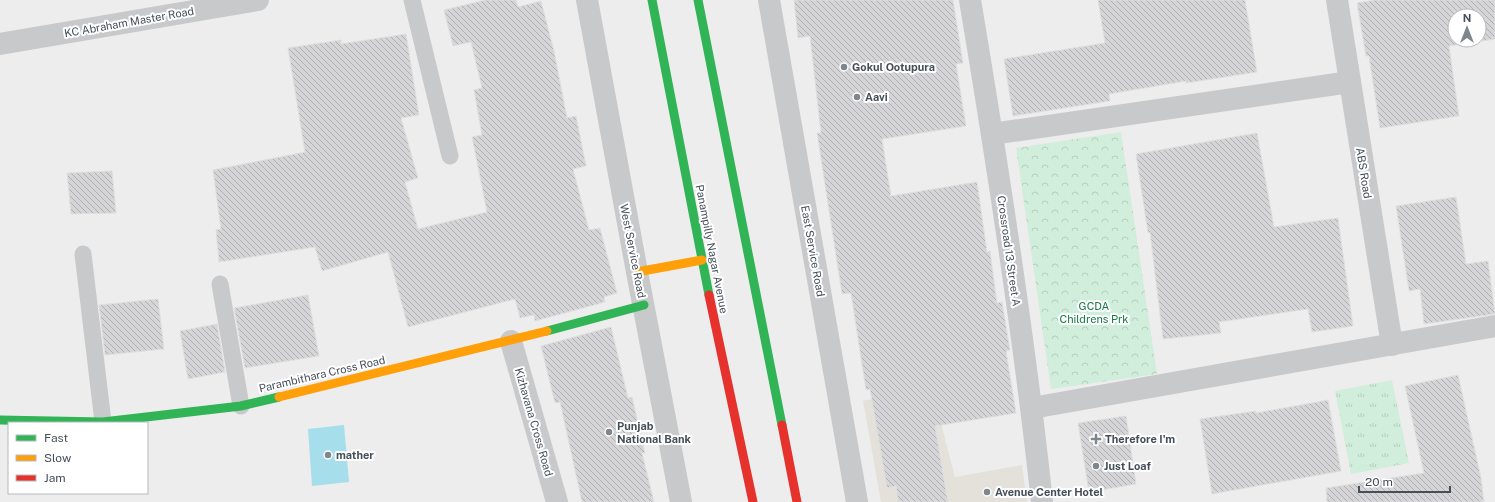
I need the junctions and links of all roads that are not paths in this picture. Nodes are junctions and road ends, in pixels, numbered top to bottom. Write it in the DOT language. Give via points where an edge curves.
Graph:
graph roads {
  1 [pos="258,0"];
  2 [pos="412,0"];
  3 [pos="587,0"];
  4 [pos="652,0"];
  5 [pos="698,0"];
  6 [pos="769,0"];
  7 [pos="970,0"];
  8 [pos="1336,0"];
  9 [pos="0,44"];
  10 [pos="1350,82"];
  11 [pos="992,134"];
  12 [pos="450,156"];
  13 [pos="83,254"];
  14 [pos="702,260"];
  15 [pos="637,272"];
  16 [pos="220,284"];
  17 [pos="644,305"];
  18 [pos="1495,326"];
  19 [pos="511,341"];
  20 [pos="1392,345"];
  21 [pos="241,406"];
  22 [pos="1032,408"];
  23 [pos="0,420"];
  24 [pos="103,422"];
  25 [pos="557,502"];
  26 [pos="681,502"];
  27 [pos="753,502"];
  28 [pos="796,502"];
  29 [pos="857,502"];
  30 [pos="1042,502"];
  1 -- 9 [label="street, KC Abraham Master Road"];
  2 -- 12 [label="lane"];
  3 -- 15 [label="street, West Service Road"];
  4 -- 14 [label="street, Panampilly Nagar Avenue"];
  5 -- 28 [label="street"];
  6 -- 29 [label="street, East Service Road"];
  7 -- 11 [label="street, Crossroad 13 Street A"];
  8 -- 10 [label="street, ABS Road"];
  10 -- 11 [label="street"];
  10 -- 20 [label="street, ABS Road"];
  11 -- 22 [label="street, Crossroad 13 Street A"];
  13 -- 24 [label="lane"];
  14 -- 15 [label="street"];
  14 -- 27 [label="street, Panampilly Nagar Avenue"];
  15 -- 17 [label="street, West Service Road"];
  16 -- 21 [label="lane"];
  17 -- 19 [label="street, Parambithara Cross Road"];
  17 -- 26 [label="street, West Service Road"];
  18 -- 20 [label="street"];
  19 -- 21 [label="street, Parambithara Cross Road"];
  19 -- 25 [label="street, Kizhavana Cross Road"];
  20 -- 22 [label="street"];
  21 -- 24 [label="street, Parambithara Cross Road"];
  22 -- 30 [label="street, Crossroad 13 Street A"];
  23 -- 24 [label="street, Parambithara Cross Road"];
}
